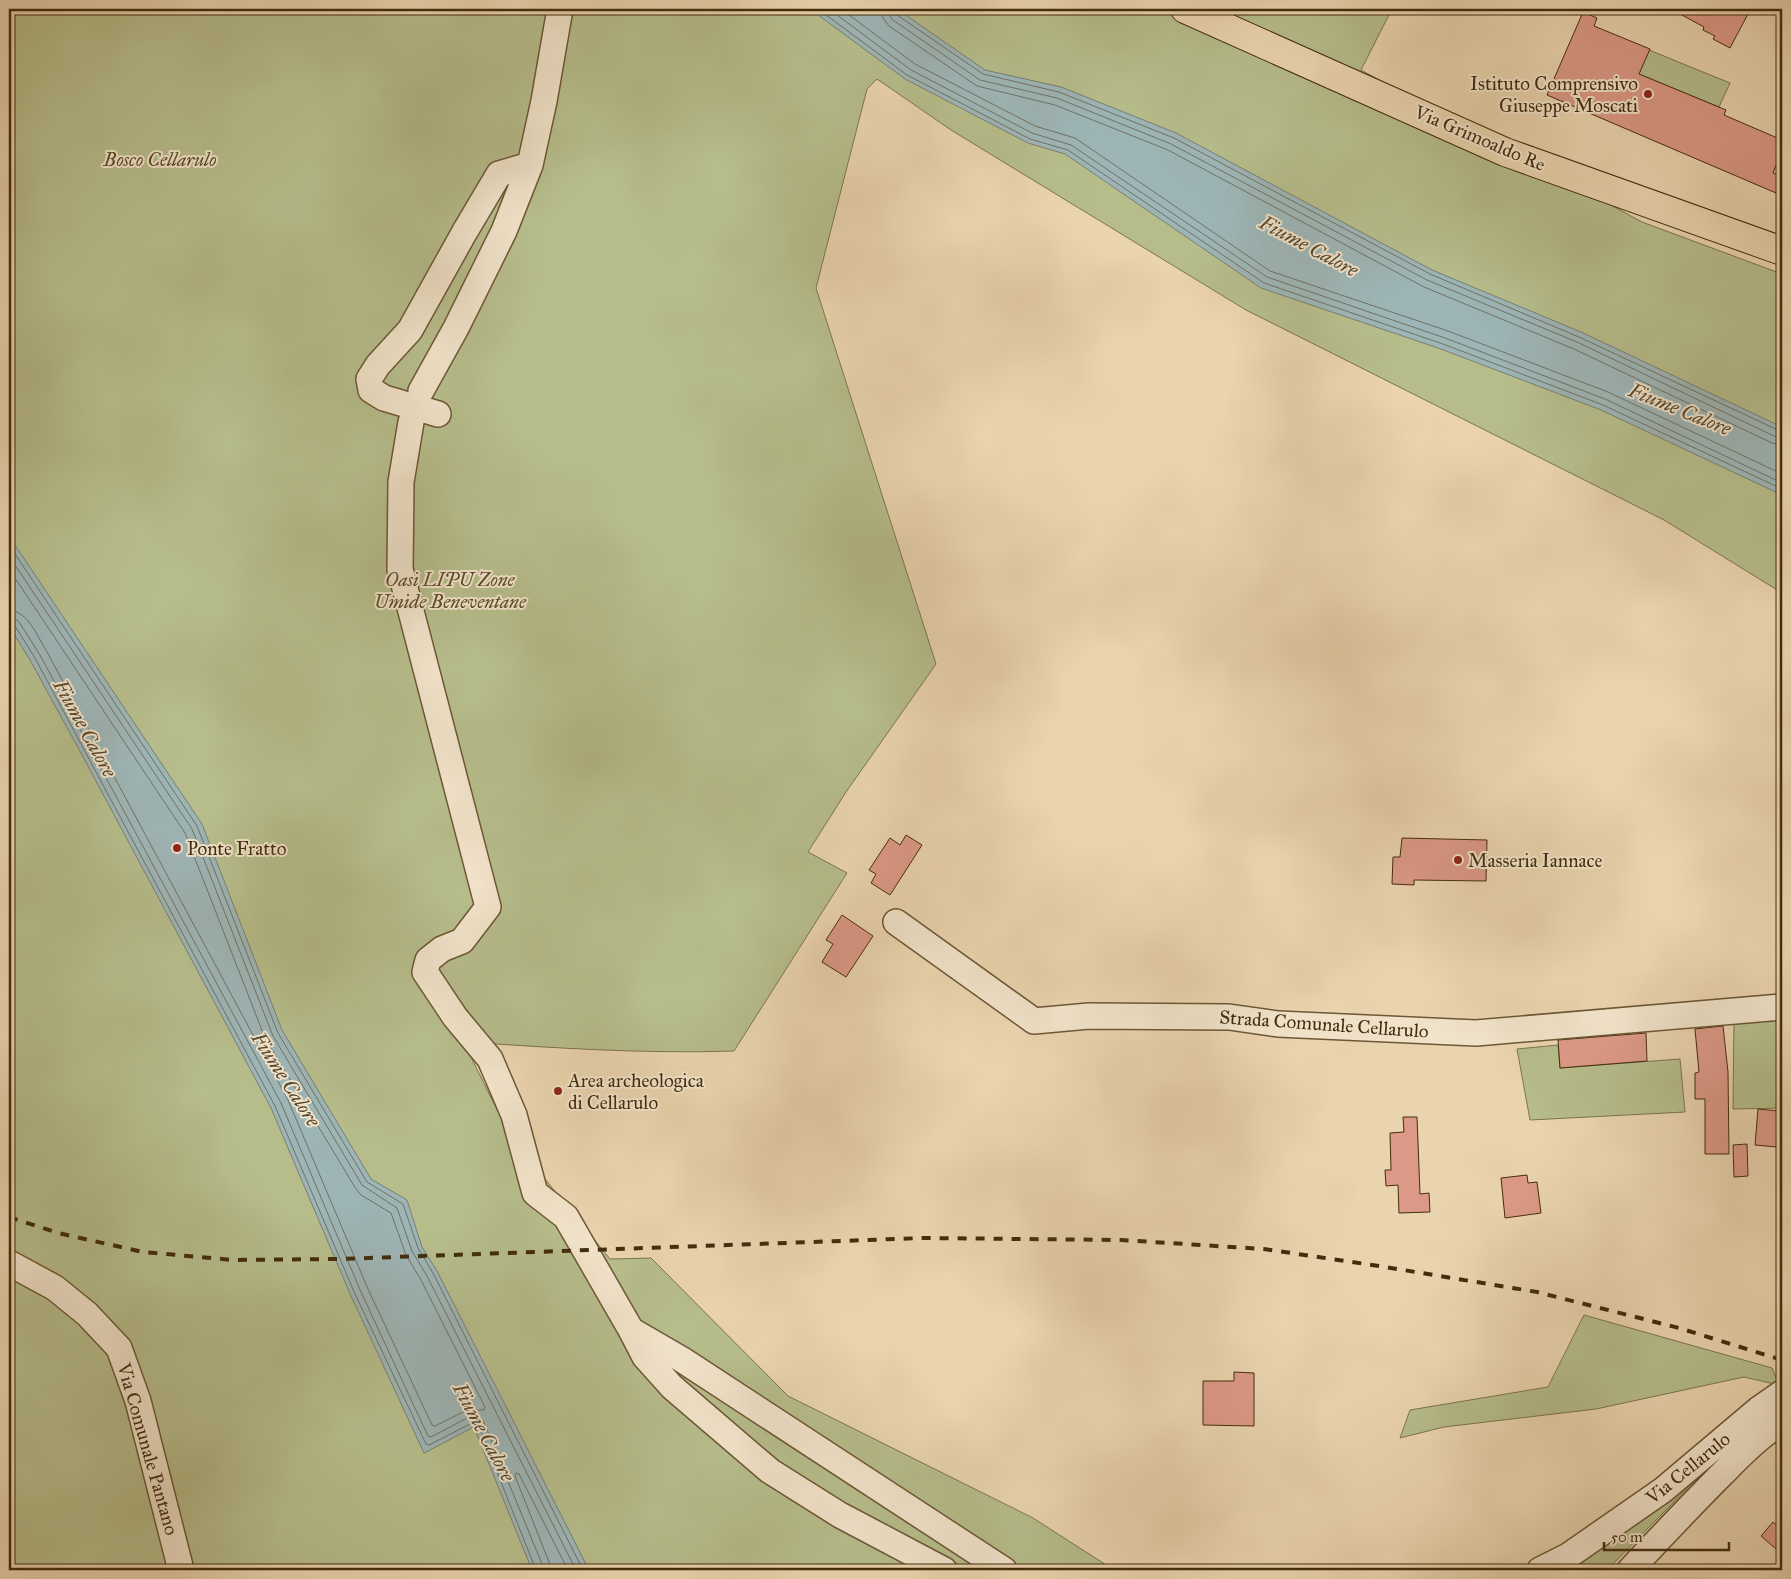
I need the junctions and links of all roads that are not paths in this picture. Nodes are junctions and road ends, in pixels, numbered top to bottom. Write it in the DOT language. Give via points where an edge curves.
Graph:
graph roads {
  1 [pos="560,9"];
  2 [pos="1185,9"];
  3 [pos="530,165"];
  4 [pos="1782,251"];
  5 [pos="421,391"];
  6 [pos="438,414"];
  7 [pos="411,422"];
  8 [pos="896,922"];
  9 [pos="1782,1007"];
  10 [pos="9,1263"];
  11 [pos="631,1330"];
  12 [pos="1782,1393"];
  13 [pos="1782,1422"];
  14 [pos="181,1570"];
  15 [pos="944,1570"];
  16 [pos="1004,1570"];
  17 [pos="1540,1570"];
  18 [pos="1630,1570"];
  1 -- 3 [label="street"];
  2 -- 4 [label="main road, Via Grimoaldo Re" via="1505,152"];
  3 -- 5 [label="street" via="504,231"];
  3 -- 6 [label="street" via="499,174 410,330 369,379 371,390 384,398"];
  7 -- 11 [label="street" via="401,482 400,569 488,907 462,941 442,949 428,960 426,972 455,1017 490,1058 514,1115 535,1193 566,1217"];
  8 -- 9 [label="street, Strada Comunale Cellarulo" via="1034,1021 1089,1016 1229,1017 1278,1024 1476,1033"];
  10 -- 14 [label="street, Via Comunale Pantano" via="54,1288 87,1314 119,1348 138,1401"];
  11 -- 15 [label="street" via="644,1357 672,1387 770,1471 840,1516"];
  11 -- 16 [label="street"];
  12 -- 17 [label="street, Via Cellarulo" via="1664,1490 1568,1556"];
  13 -- 18 [label="street" via="1765,1432 1745,1451"];
}
